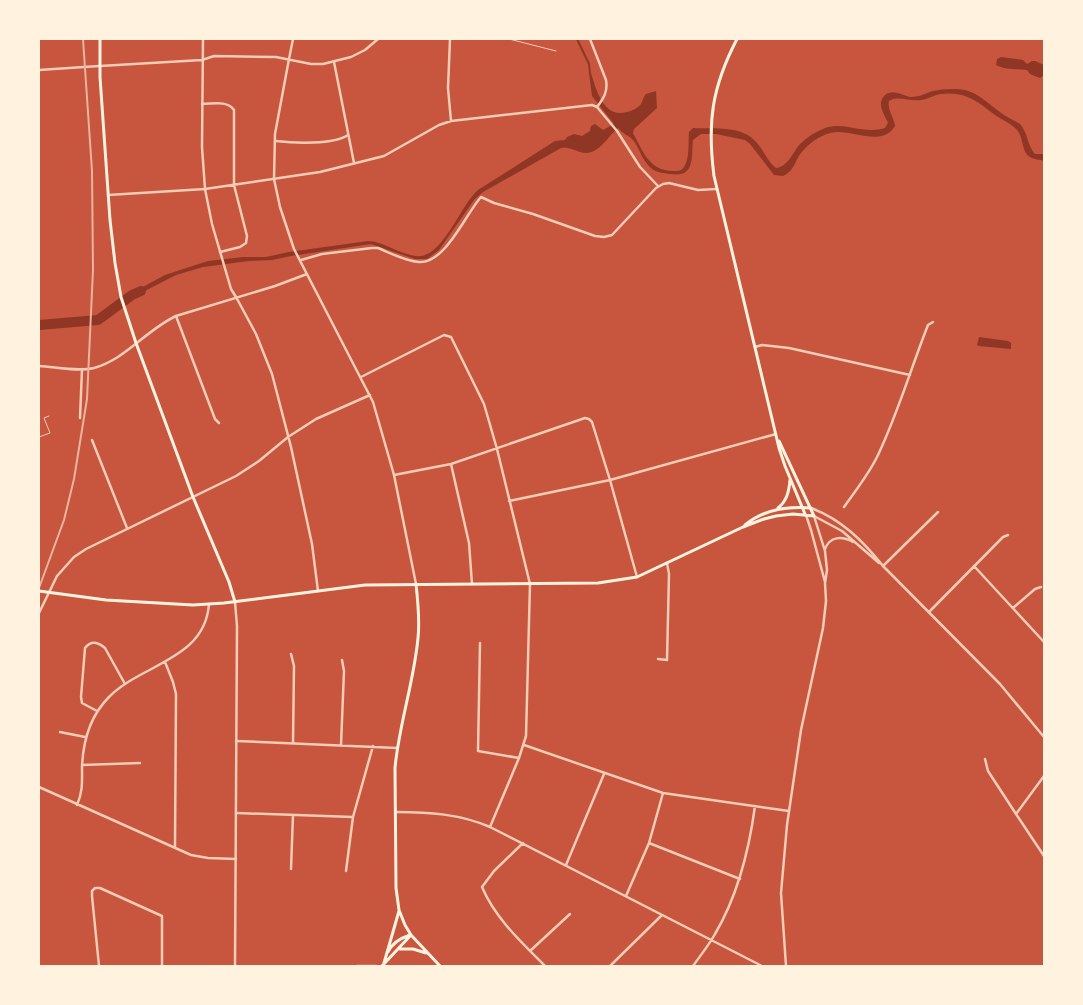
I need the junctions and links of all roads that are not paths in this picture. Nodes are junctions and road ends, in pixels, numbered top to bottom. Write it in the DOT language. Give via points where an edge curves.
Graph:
graph roads {
  1 [pos="100,39"];
  2 [pos="203,39"];
  3 [pos="293,39"];
  4 [pos="378,39"];
  5 [pos="450,39"];
  6 [pos="510,39"];
  7 [pos="591,39"];
  8 [pos="737,39"];
  9 [pos="556,51"];
  10 [pos="289,59"];
  11 [pos="202,60"];
  12 [pos="334,62"];
  13 [pos="99,66"];
  14 [pos="39,70"];
  15 [pos="202,104"];
  16 [pos="598,106"];
  17 [pos="451,121"];
  18 [pos="348,135"];
  19 [pos="276,141"];
  20 [pos="354,163"];
  21 [pos="274,179"];
  22 [pos="234,185"];
  23 [pos="658,186"];
  24 [pos="205,189"];
  25 [pos="716,189"];
  26 [pos="108,195"];
  27 [pos="220,252"];
  28 [pos="301,260"];
  29 [pos="307,274"];
  30 [pos="236,297"];
  31 [pos="176,316"];
  32 [pos="933,322"];
  33 [pos="136,343"];
  34 [pos="755,347"];
  35 [pos="39,366"];
  36 [pos="82,369"];
  37 [pos="910,375"];
  38 [pos="361,377"];
  39 [pos="370,395"];
  40 [pos="49,416"];
  41 [pos="80,418"];
  42 [pos="219,423"];
  43 [pos="776,434"];
  44 [pos="39,437"];
  45 [pos="288,437"];
  46 [pos="92,440"];
  47 [pos="497,449"];
  48 [pos="451,464"];
  49 [pos="394,474"];
  50 [pos="610,480"];
  51 [pos="790,480"];
  52 [pos="193,497"];
  53 [pos="509,501"];
  54 [pos="844,507"];
  55 [pos="804,508"];
  56 [pos="811,508"];
  57 [pos="777,509"];
  58 [pos="938,512"];
  59 [pos="805,514"];
  60 [pos="814,516"];
  61 [pos="743,527"];
  62 [pos="126,528"];
  63 [pos="1008,535"];
  64 [pos="857,544"];
  65 [pos="825,551"];
  66 [pos="667,563"];
  67 [pos="883,566"];
  68 [pos="974,566"];
  69 [pos="636,577"];
  70 [pos="825,583"];
  71 [pos="416,584"];
  72 [pos="472,584"];
  73 [pos="530,584"];
  74 [pos="1041,587"];
  75 [pos="39,591"];
  76 [pos="318,591"];
  77 [pos="49,593"];
  78 [pos="235,602"];
  79 [pos="209,604"];
  80 [pos="1013,608"];
  81 [pos="929,612"];
  82 [pos="39,613"];
  83 [pos="1044,642"];
  84 [pos="480,643"];
  85 [pos="291,654"];
  86 [pos="658,659"];
  87 [pos="342,660"];
  88 [pos="166,662"];
  89 [pos="125,684"];
  90 [pos="97,711"];
  91 [pos="60,732"];
  92 [pos="1044,735"];
  93 [pos="85,737"];
  94 [pos="236,741"];
  95 [pos="294,743"];
  96 [pos="341,745"];
  97 [pos="524,745"];
  98 [pos="373,746"];
  99 [pos="397,748"];
  100 [pos="518,758"];
  101 [pos="985,759"];
  102 [pos="140,763"];
  103 [pos="82,765"];
  104 [pos="604,774"];
  105 [pos="1044,776"];
  106 [pos="39,787"];
  107 [pos="663,793"];
  108 [pos="77,805"];
  109 [pos="755,806"];
  110 [pos="789,811"];
  111 [pos="396,812"];
  112 [pos="236,813"];
  113 [pos="1016,814"];
  114 [pos="293,815"];
  115 [pos="353,817"];
  116 [pos="490,826"];
  117 [pos="649,843"];
  118 [pos="523,844"];
  119 [pos="174,849"];
  120 [pos="1044,856"];
  121 [pos="236,859"];
  122 [pos="566,865"];
  123 [pos="291,869"];
  124 [pos="346,871"];
  125 [pos="740,879"];
  126 [pos="626,896"];
  127 [pos="399,910"];
  128 [pos="570,914"];
  129 [pos="662,915"];
  130 [pos="411,935"];
  131 [pos="711,940"];
  132 [pos="399,949"];
  133 [pos="530,951"];
  134 [pos="427,953"];
  135 [pos="386,958"];
  136 [pos="383,965"];
  137 [pos="99,966"];
  138 [pos="162,966"];
  139 [pos="235,966"];
  140 [pos="357,966"];
  141 [pos="376,966"];
  142 [pos="440,966"];
  143 [pos="545,966"];
  144 [pos="610,966"];
  145 [pos="693,966"];
  146 [pos="762,966"];
  147 [pos="786,966"];
  1 -- 13 [label="main road"];
  2 -- 11 [label="street"];
  3 -- 10 [label="street"];
  4 -- 12 [label="street" via="365,50"];
  5 -- 17 [label="street" via="448,88"];
  6 -- 9 [label="lane"];
  7 -- 16 [label="street" via="606,80 606,92"];
  8 -- 25 [label="main road" via="716,89 710,126"];
  10 -- 11 [label="street" via="214,56"];
  10 -- 12 [label="street" via="311,64"];
  10 -- 19 [label="street"];
  11 -- 13 [label="street"];
  11 -- 15 [label="street"];
  12 -- 18 [label="street"];
  13 -- 14 [label="street"];
  13 -- 26 [label="main road"];
  15 -- 22 [label="street" via="226,103 234,110"];
  15 -- 24 [label="street"];
  16 -- 17 [label="street"];
  16 -- 23 [label="street" via="640,167"];
  17 -- 20 [label="street" via="384,156"];
  18 -- 19 [label="street" via="308,143"];
  18 -- 20 [label="street"];
  19 -- 21 [label="street"];
  20 -- 21 [label="street"];
  21 -- 22 [label="street"];
  21 -- 28 [label="street" via="294,249"];
  22 -- 24 [label="street"];
  22 -- 27 [label="street" via="246,243"];
  23 -- 25 [label="street" via="668,183 698,190"];
  23 -- 28 [label="street" via="620,228 604,237 481,197 444,250 433,260 416,262 378,248 322,254"];
  24 -- 26 [label="street"];
  24 -- 27 [label="street"];
  25 -- 34 [label="main road"];
  26 -- 33 [label="main road" via="121,297"];
  27 -- 30 [label="street"];
  28 -- 29 [label="street"];
  29 -- 30 [label="street"];
  29 -- 38 [label="street"];
  30 -- 31 [label="street"];
  30 -- 45 [label="street" via="272,374"];
  31 -- 33 [label="street" via="162,322"];
  31 -- 42 [label="street"];
  32 -- 37 [label="street" via="928,325"];
  33 -- 36 [label="street" via="109,362"];
  33 -- 52 [label="main road"];
  34 -- 37 [label="street" via="789,348"];
  34 -- 43 [label="main road"];
  35 -- 36 [label="street"];
  36 -- 41 [label="street"];
  37 -- 54 [label="street" via="878,455"];
  38 -- 39 [label="street"];
  38 -- 47 [label="street" via="444,335 451,337 484,404"];
  39 -- 45 [label="street" via="316,419"];
  39 -- 49 [label="street"];
  40 -- 44 [label="lane" via="44,418 50,433"];
  43 -- 50 [label="street"];
  43 -- 51 [label="main road"];
  43 -- 56 [label="main road"];
  45 -- 52 [label="street" via="248,469"];
  45 -- 76 [label="street" via="312,544"];
  46 -- 62 [label="street"];
  47 -- 48 [label="street"];
  47 -- 50 [label="street" via="589,419"];
  47 -- 53 [label="street"];
  48 -- 49 [label="street"];
  48 -- 72 [label="street" via="469,543"];
  49 -- 71 [label="street"];
  50 -- 53 [label="street"];
  50 -- 69 [label="street"];
  51 -- 55 [label="main road"];
  51 -- 57 [label="main road" via="788,494"];
  52 -- 62 [label="street"];
  52 -- 78 [label="main road"];
  53 -- 73 [label="street"];
  55 -- 56 [label="main road"];
  55 -- 57 [label="main road"];
  55 -- 59 [label="main road"];
  56 -- 60 [label="main road"];
  56 -- 67 [label="street" via="848,528"];
  57 -- 61 [label="main road"];
  58 -- 67 [label="street"];
  59 -- 60 [label="main road"];
  59 -- 61 [label="main road" via="776,516"];
  59 -- 70 [label="street"];
  60 -- 64 [label="street" via="833,525"];
  60 -- 65 [label="street"];
  61 -- 66 [label="main road"];
  62 -- 77 [label="street" via="74,557 57,576"];
  63 -- 68 [label="street"];
  64 -- 65 [label="street" via="838,537"];
  64 -- 67 [label="street"];
  65 -- 70 [label="street"];
  66 -- 69 [label="main road"];
  66 -- 86 [label="street" via="670,574 668,660"];
  67 -- 81 [label="street"];
  68 -- 80 [label="street"];
  68 -- 81 [label="street"];
  69 -- 73 [label="main road" via="598,583"];
  70 -- 110 [label="street" via="823,628"];
  71 -- 72 [label="main road"];
  71 -- 76 [label="main road" via="366,585"];
  71 -- 99 [label="main road" via="418,638"];
  72 -- 73 [label="main road"];
  73 -- 97 [label="street"];
  74 -- 80 [label="street"];
  75 -- 77 [label="main road"];
  76 -- 78 [label="main road"];
  77 -- 79 [label="main road" via="106,600"];
  77 -- 82 [label="street"];
  78 -- 79 [label="main road"];
  78 -- 94 [label="street"];
  79 -- 88 [label="street" via="207,620 198,636"];
  80 -- 83 [label="street"];
  81 -- 92 [label="street" via="1000,684"];
  84 -- 100 [label="street" via="478,751"];
  85 -- 95 [label="street" via="294,666"];
  87 -- 96 [label="street"];
  88 -- 89 [label="street"];
  88 -- 119 [label="street" via="176,694"];
  89 -- 90 [label="street"];
  89 -- 90 [label="street" via="100,643 93,642 86,648 82,703"];
  90 -- 93 [label="street"];
  91 -- 93 [label="street"];
  93 -- 103 [label="street"];
  94 -- 95 [label="street"];
  94 -- 112 [label="street"];
  95 -- 96 [label="street"];
  96 -- 98 [label="street"];
  97 -- 100 [label="street"];
  97 -- 104 [label="street"];
  98 -- 99 [label="street"];
  98 -- 115 [label="street"];
  99 -- 111 [label="main road"];
  100 -- 116 [label="street"];
  101 -- 113 [label="street" via="988,771"];
  102 -- 103 [label="street"];
  103 -- 108 [label="street" via="82,794"];
  104 -- 107 [label="street"];
  104 -- 122 [label="street"];
  105 -- 113 [label="street"];
  106 -- 108 [label="street"];
  107 -- 109 [label="street"];
  107 -- 117 [label="street"];
  108 -- 119 [label="street"];
  109 -- 110 [label="street"];
  109 -- 125 [label="street"];
  110 -- 147 [label="street" via="782,893"];
  111 -- 116 [label="street" via="438,813"];
  111 -- 127 [label="main road"];
  112 -- 114 [label="street"];
  112 -- 121 [label="street"];
  113 -- 120 [label="street"];
  114 -- 115 [label="street"];
  114 -- 123 [label="street"];
  115 -- 124 [label="street"];
  116 -- 118 [label="street"];
  117 -- 125 [label="street"];
  117 -- 126 [label="street"];
  118 -- 122 [label="street"];
  118 -- 133 [label="street" via="482,887 498,914"];
  119 -- 121 [label="street" via="208,858"];
  121 -- 139 [label="street"];
  122 -- 126 [label="street"];
  125 -- 131 [label="street"];
  126 -- 129 [label="street"];
  127 -- 130 [label="main road"];
  127 -- 135 [label="main road"];
  128 -- 133 [label="street"];
  129 -- 131 [label="street"];
  129 -- 144 [label="street"];
  130 -- 132 [label="main road"];
  130 -- 134 [label="main road"];
  130 -- 135 [label="main road" via="394,944"];
  131 -- 145 [label="street"];
  131 -- 146 [label="street"];
  132 -- 134 [label="main road" via="413,948"];
  132 -- 136 [label="main road"];
  133 -- 143 [label="street"];
  134 -- 142 [label="main road"];
  135 -- 136 [label="main road"];
  137 -- 138 [label="street" via="92,896 95,888 162,916"];
  140 -- 141 [label="street"];
}
